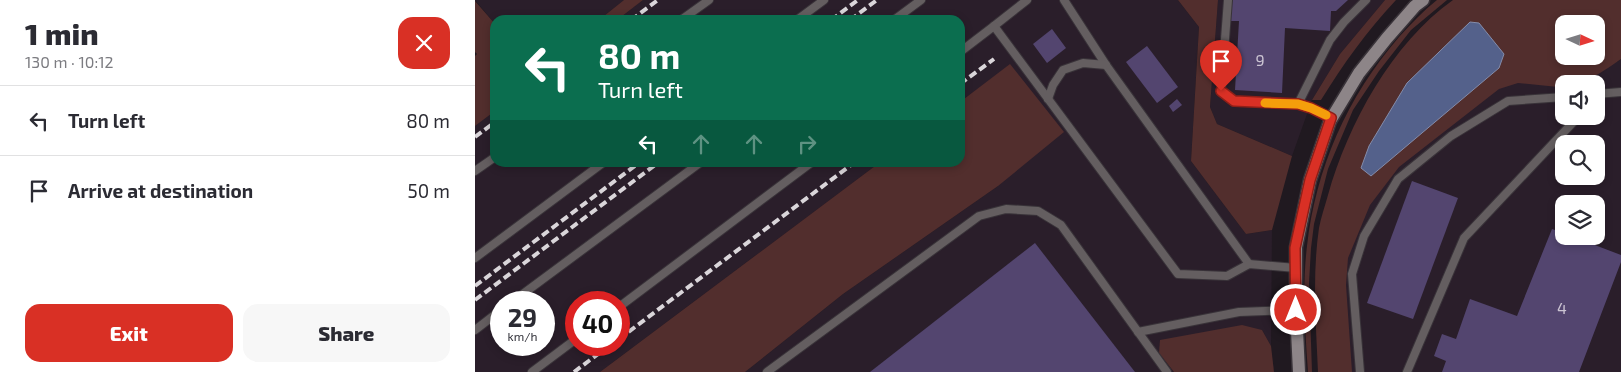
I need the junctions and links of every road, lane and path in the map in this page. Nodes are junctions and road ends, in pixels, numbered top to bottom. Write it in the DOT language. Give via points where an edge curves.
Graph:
graph roads {
  1 [pos="709,0"];
  2 [pos="824,0"];
  3 [pos="921,0"];
  4 [pos="1027,0"];
  5 [pos="1064,0"];
  6 [pos="1228,0"];
  7 [pos="1366,0"];
  8 [pos="1423,0"];
  9 [pos="688,15"];
  10 [pos="804,15"];
  11 [pos="901,15"];
  12 [pos="994,26"];
  13 [pos="965,48"];
  14 [pos="1106,65"];
  15 [pos="1621,92"];
  16 [pos="1605,94"];
  17 [pos="1555,98"];
  18 [pos="1048,99"];
  19 [pos="1298,104"];
  20 [pos="1331,118"];
  21 [pos="1571,125"];
  22 [pos="490,160"];
  23 [pos="597,167"];
  24 [pos="694,167"];
  25 [pos="805,167"];
  26 [pos="475,171"];
  27 [pos="475,258"];
  28 [pos="1249,264"];
  29 [pos="1295,268"];
  30 [pos="527,291"];
  31 [pos="630,299"];
  32 [pos="1296,310"];
  33 [pos="490,318"];
  34 [pos="475,330"];
  35 [pos="1138,332"];
  36 [pos="565,347"];
  37 [pos="532,372"];
  38 [pos="767,372"];
  39 [pos="1167,372"];
  40 [pos="1299,372"];
  41 [pos="1361,372"];
  42 [pos="1407,372"];
  1 -- 9 [label="lane"];
  2 -- 10 [label="lane"];
  3 -- 11 [label="lane"];
  4 -- 12 [label="lane"];
  5 -- 14 [label="lane"];
  6 -- 19 [label="lane" via="1221,91 1234,101"];
  7 -- 19 [label="lane" via="1330,40"];
  8 -- 20 [label="street" via="1359,73"];
  12 -- 13 [label="lane"];
  12 -- 18 [label="lane"];
  14 -- 18 [label="lane" via="1083,63 1063,70"];
  14 -- 28 [label="lane"];
  15 -- 16 [label="lane"];
  17 -- 41 [label="lane" via="1508,101 1451,136 1398,179 1364,236 1352,274"];
  18 -- 28 [label="lane" via="1178,274 1227,276"];
  19 -- 20 [label="lane"];
  20 -- 29 [label="street" via="1310,180 1295,248"];
  21 -- 42 [label="lane" via="1465,238"];
  22 -- 26 [label="lane"];
  23 -- 27 [label="lane"];
  24 -- 30 [label="lane"];
  25 -- 31 [label="lane"];
  28 -- 29 [label="lane"];
  29 -- 32 [label="street"];
  32 -- 35 [label="lane" via="1239,312"];
  32 -- 40 [label="street"];
  33 -- 34 [label="lane"];
  35 -- 38 [label="lane" via="1061,225 1038,211 1006,209 979,216"];
  35 -- 39 [label="lane"];
  36 -- 37 [label="lane"];
}
